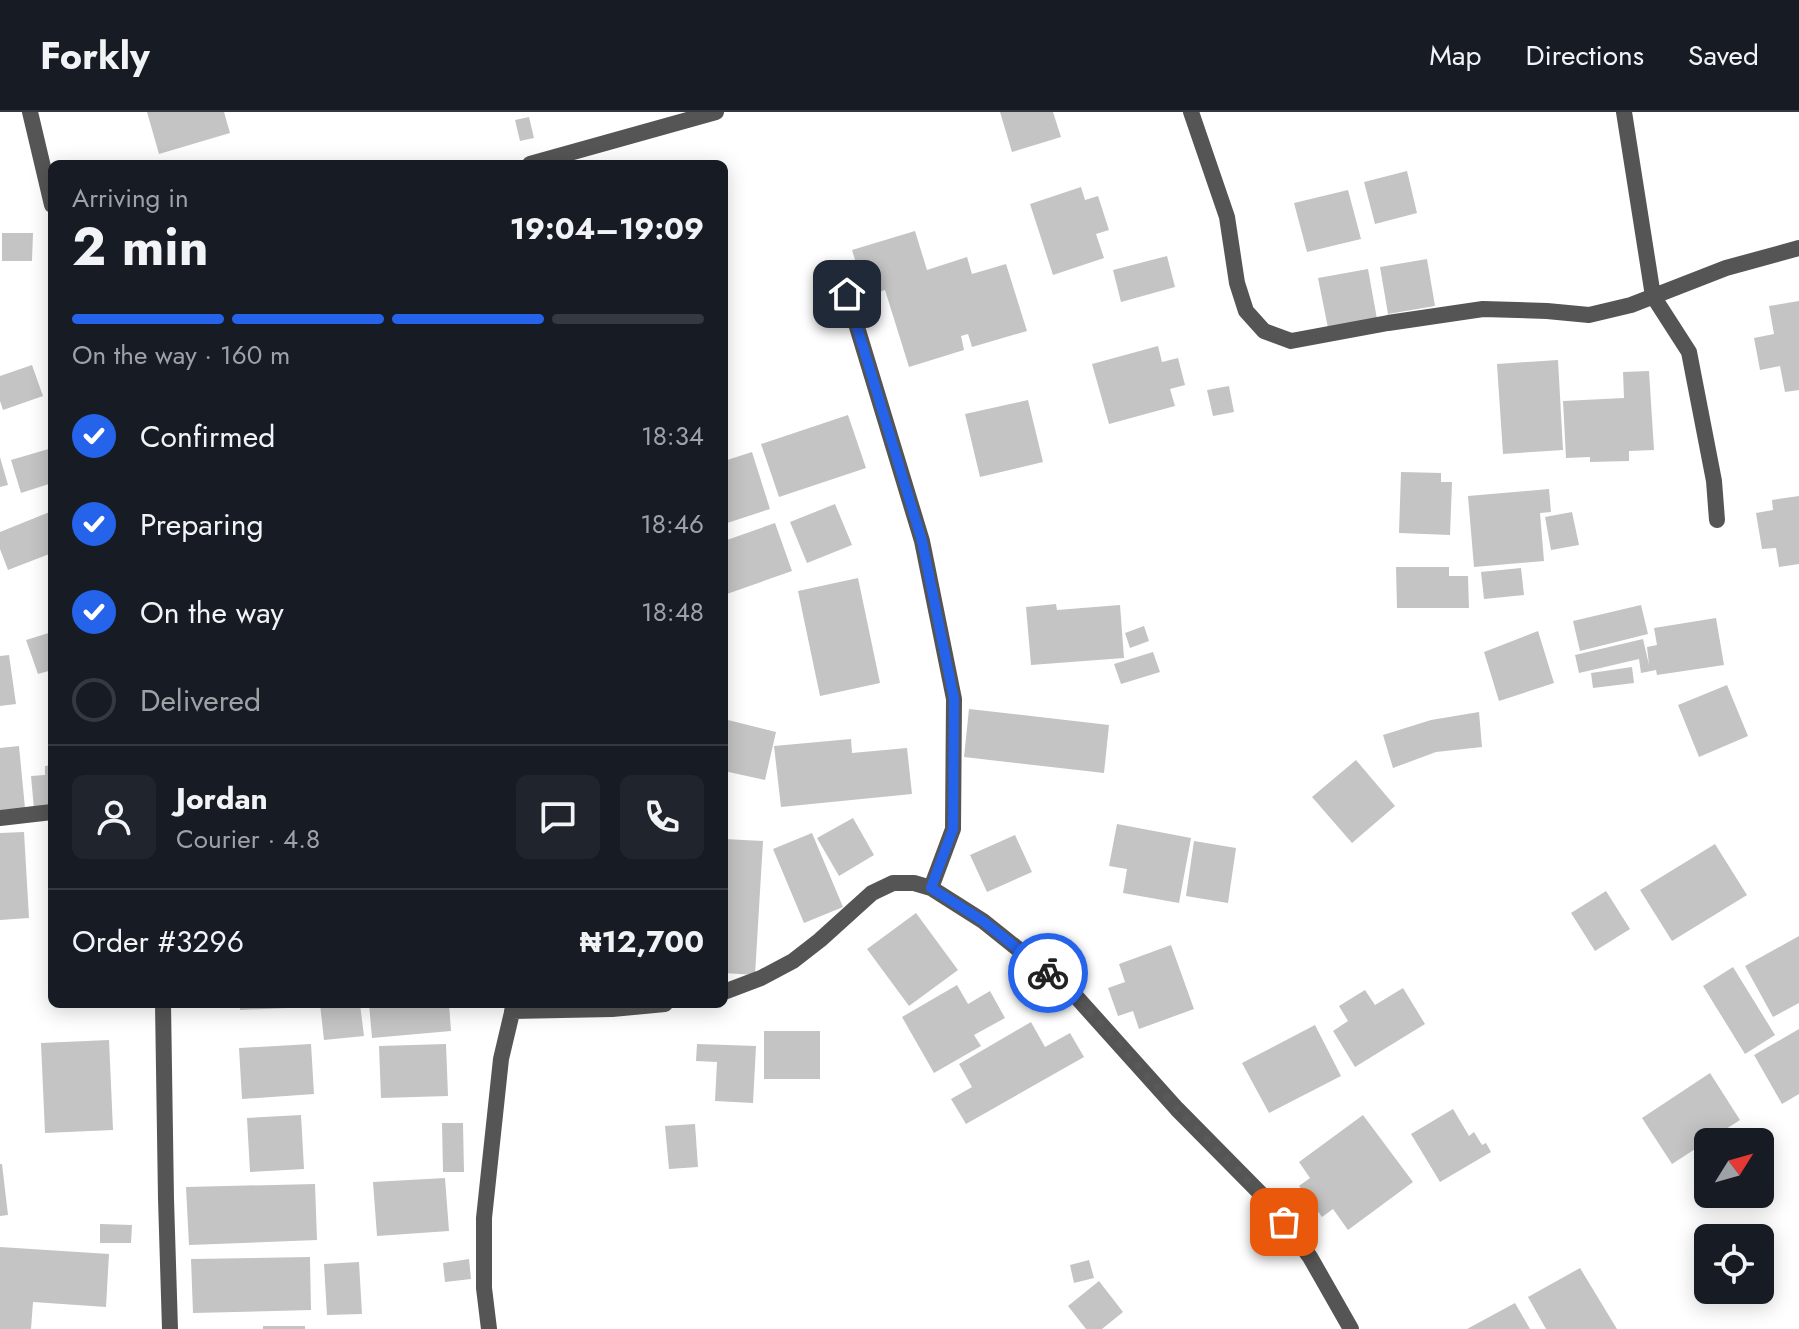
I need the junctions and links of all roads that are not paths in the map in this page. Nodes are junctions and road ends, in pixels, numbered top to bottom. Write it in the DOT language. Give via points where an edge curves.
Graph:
graph roads {
  1 [pos="30,112"];
  2 [pos="716,112"];
  3 [pos="1191,112"];
  4 [pos="1624,112"];
  5 [pos="544,160"];
  6 [pos="48,188"];
  7 [pos="1799,248"];
  8 [pos="847,294"];
  9 [pos="1653,296"];
  10 [pos="1717,520"];
  11 [pos="48,812"];
  12 [pos="0,818"];
  13 [pos="931,888"];
  14 [pos="728,990"];
  15 [pos="163,1008"];
  16 [pos="513,1008"];
  17 [pos="623,1008"];
  18 [pos="170,1329"];
  19 [pos="489,1329"];
  20 [pos="1351,1329"];
  1 -- 6 [label="street"];
  2 -- 5 [label="street"];
  3 -- 9 [label="street" via="1227,217 1246,311 1264,331 1291,341 1483,309 1589,315"];
  4 -- 9 [label="street"];
  7 -- 9 [label="street"];
  8 -- 13 [label="street" via="922,541 954,699 953,829"];
  9 -- 10 [label="street" via="1689,352"];
  11 -- 12 [label="street"];
  13 -- 14 [label="street" via="893,883 872,893 793,961"];
  13 -- 20 [label="street" via="983,921 1072,992 1271,1204 1310,1257"];
  15 -- 18 [label="street"];
  16 -- 17 [label="street"];
  16 -- 19 [label="street" via="501,1059 484,1218"];
}
